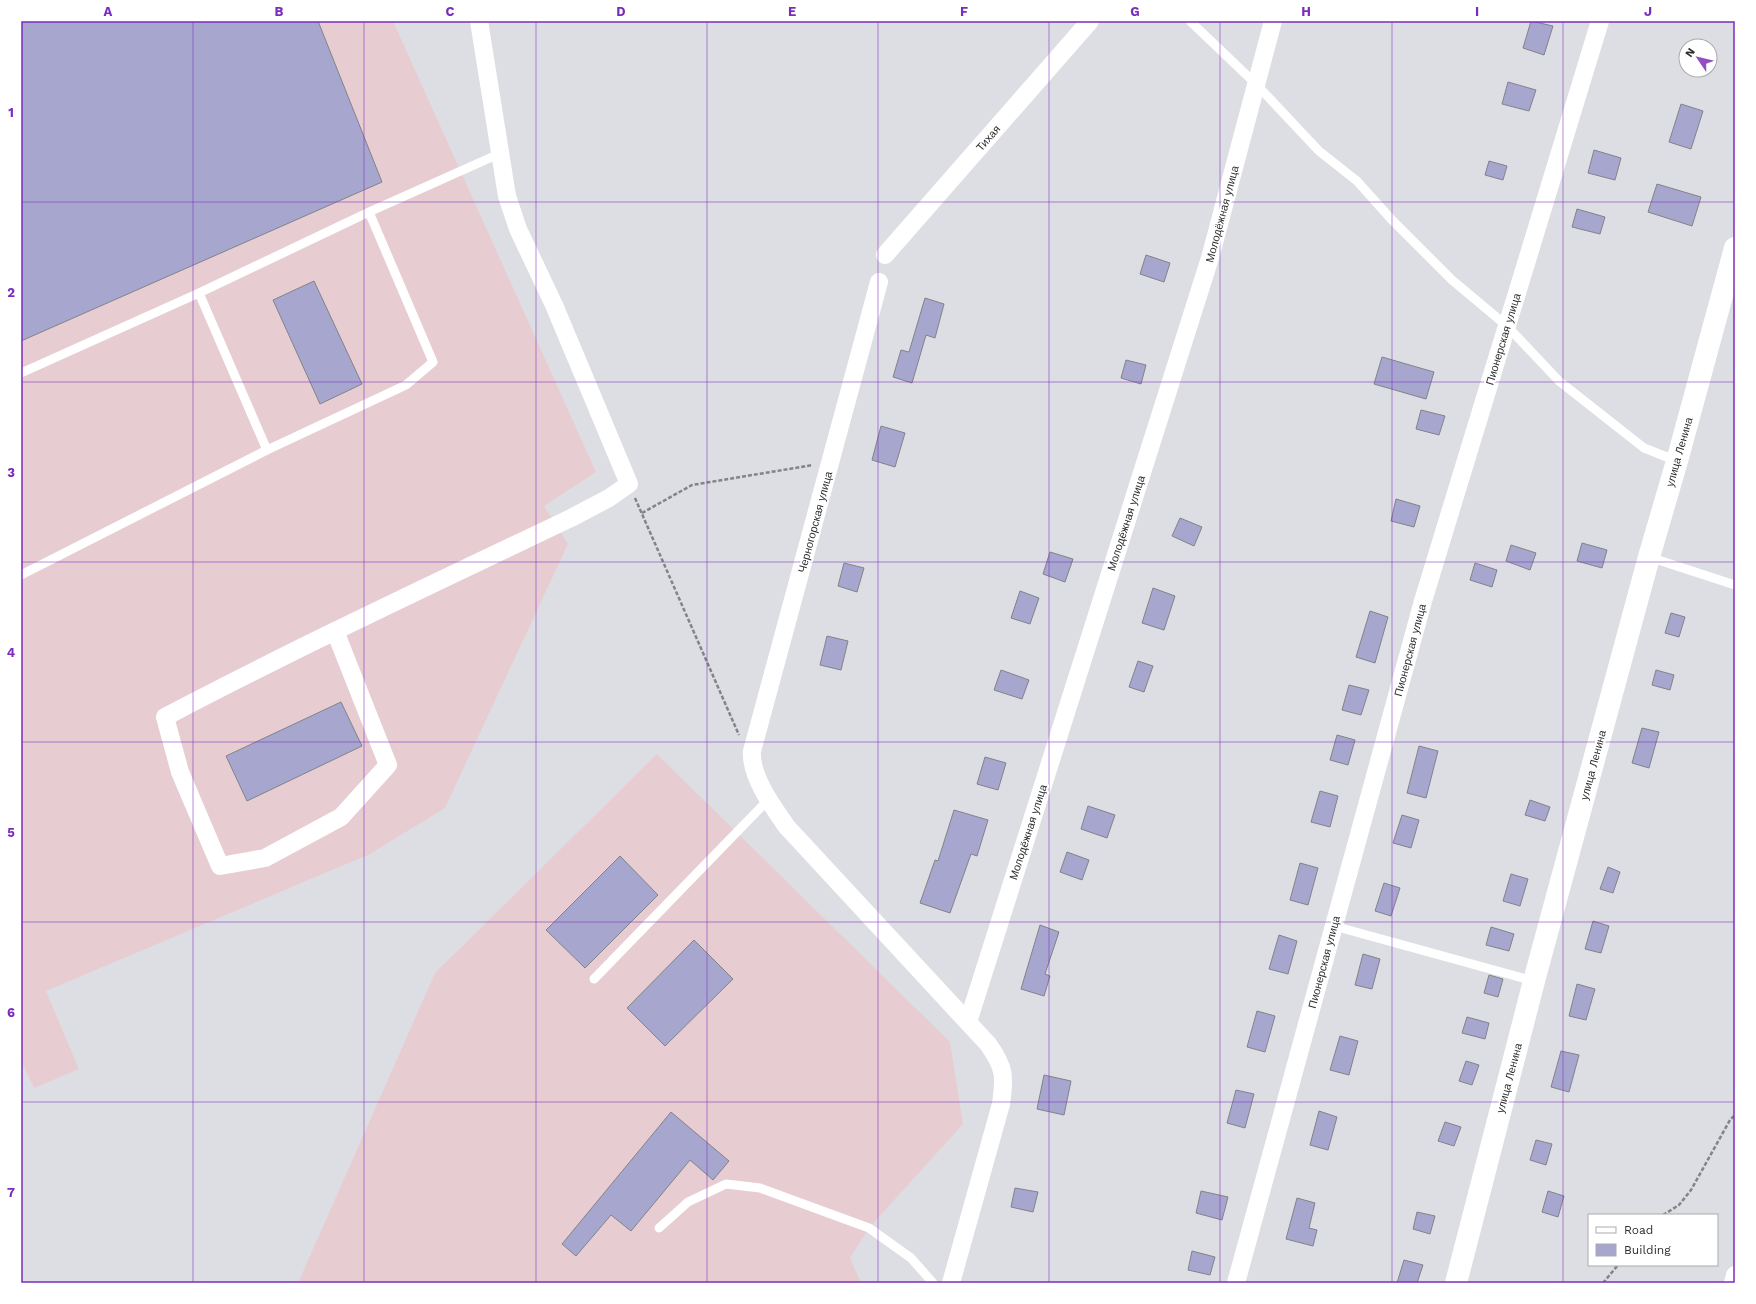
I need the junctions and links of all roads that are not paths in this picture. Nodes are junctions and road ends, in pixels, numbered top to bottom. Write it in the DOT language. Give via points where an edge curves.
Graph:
graph roads {
  1 [pos="479,21"];
  2 [pos="1090,21"];
  3 [pos="1190,21"];
  4 [pos="1273,21"];
  5 [pos="1600,21"];
  6 [pos="1256,84"];
  7 [pos="501,153"];
  8 [pos="369,212"];
  9 [pos="1735,248"];
  10 [pos="885,255"];
  11 [pos="879,282"];
  12 [pos="199,293"];
  13 [pos="1507,326"];
  14 [pos="21,373"];
  15 [pos="267,450"];
  16 [pos="1677,461"];
  17 [pos="1649,557"];
  18 [pos="21,575"];
  19 [pos="1735,585"];
  20 [pos="336,631"];
  21 [pos="768,800"];
  22 [pos="1334,926"];
  23 [pos="594,979"];
  24 [pos="1534,981"];
  25 [pos="968,1022"];
  26 [pos="659,1228"];
  27 [pos="1735,1275"];
  28 [pos="933,1283"];
  29 [pos="951,1283"];
  30 [pos="1236,1283"];
  31 [pos="1456,1283"];
  32 [pos="1733,1283"];
  1 -- 7 [label="street"];
  2 -- 10 [label="street, Тихая"];
  3 -- 6 [label="lane"];
  4 -- 6 [label="street, Молодёжная улица"];
  5 -- 13 [label="street, Пионерская улица"];
  6 -- 13 [label="lane" via="1319,152 1357,181 1452,280"];
  6 -- 25 [label="street, Молодёжная улица" via="1210,258"];
  7 -- 8 [label="lane"];
  7 -- 20 [label="street" via="507,196 518,229 554,305 628,484 609,498 571,518"];
  8 -- 12 [label="lane"];
  8 -- 15 [label="lane" via="433,362 406,385"];
  9 -- 16 [label="street, улица Ленина"];
  11 -- 21 [label="street, Черногорская улица" via="752,751 751,761"];
  12 -- 14 [label="lane"];
  12 -- 15 [label="lane"];
  13 -- 16 [label="lane" via="1559,381 1614,426 1644,448"];
  13 -- 22 [label="street, Пионерская улица" via="1423,600"];
  15 -- 18 [label="lane"];
  16 -- 17 [label="street, улица Ленина"];
  17 -- 19 [label="lane"];
  17 -- 24 [label="street, улица Ленина"];
  20 -- 20 [label="street" via="165,717 180,772 220,866 265,858 341,817 388,765"];
  21 -- 23 [label="lane"];
  21 -- 25 [label="street" via="787,827"];
  22 -- 24 [label="lane"];
  22 -- 30 [label="street, Пионерская улица"];
  24 -- 31 [label="street, улица Ленина"];
  25 -- 29 [label="street" via="999,1060 1004,1079 1001,1104"];
  26 -- 28 [label="lane" via="688,1202 726,1184 760,1188 869,1228 911,1258"];
  27 -- 32 [label="street"];
}
